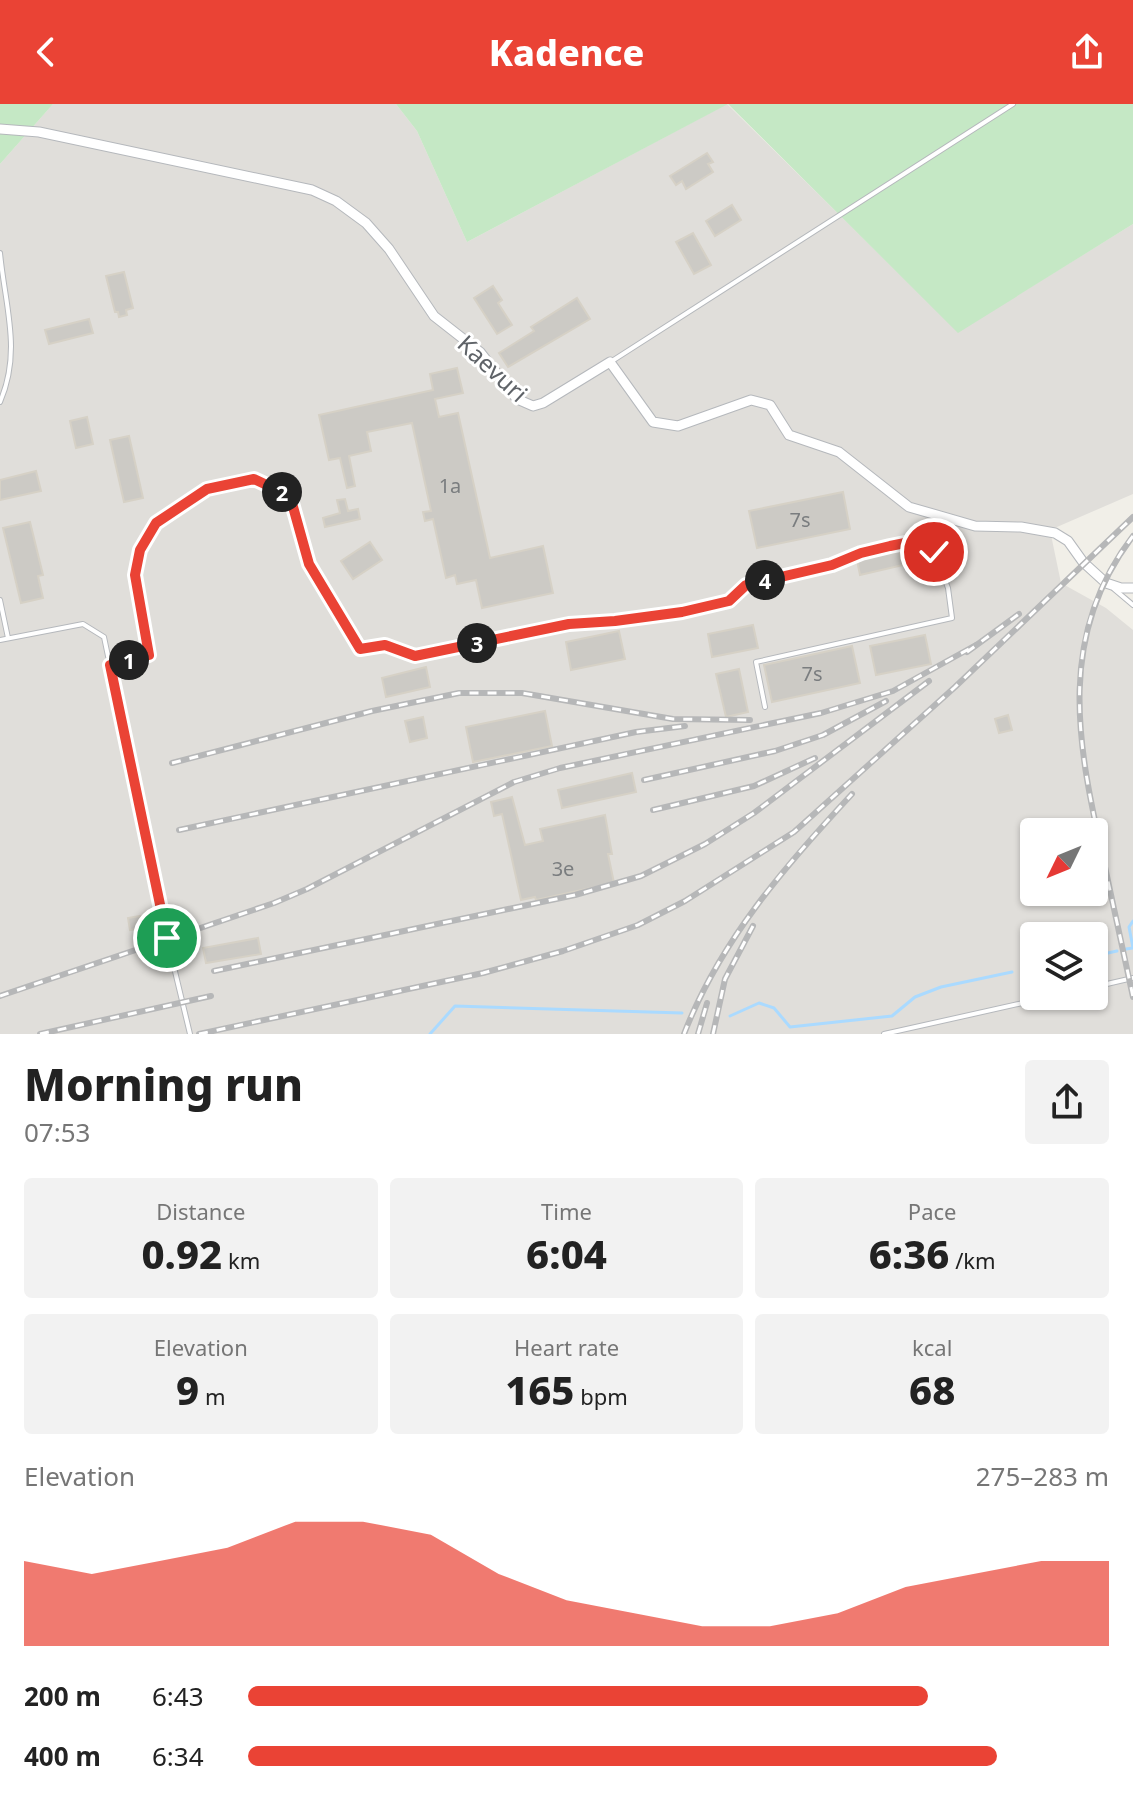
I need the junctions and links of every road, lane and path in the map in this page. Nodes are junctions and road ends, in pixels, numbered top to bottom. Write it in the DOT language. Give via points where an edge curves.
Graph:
graph roads {
  1 [pos="1013,104"];
  2 [pos="0,129"];
  3 [pos="0,253"];
  4 [pos="610,362"];
  5 [pos="0,402"];
  6 [pos="1110,585"];
  7 [pos="1133,588"];
  8 [pos="0,600"];
  9 [pos="1133,605"];
  10 [pos="8,638"];
  11 [pos="0,640"];
  12 [pos="110,665"];
  13 [pos="765,707"];
  14 [pos="1133,978"];
  15 [pos="1108,984"];
  16 [pos="1020,1004"];
  17 [pos="190,1034"];
  18 [pos="884,1034"];
  1 -- 4 [label="lane, Kaevuri"];
  2 -- 4 [label="street, Kaevuri" via="118,148 300,187 336,201 374,232 434,316 480,352 517,399 533,406"];
  3 -- 5 [label="lane" via="12,364"];
  4 -- 6 [label="street" via="653,422 678,426 751,400 770,405 789,435 839,452 909,507 975,526 1055,533"];
  6 -- 7 [label="street"];
  6 -- 9 [label="lane"];
  8 -- 10 [label="lane"];
  10 -- 11 [label="lane"];
  10 -- 12 [label="lane" via="83,624 104,637"];
  12 -- 13 [label="lane" via="149,655 135,575 140,550 156,523 207,489 254,479 290,496 309,564 360,649 385,645 415,656 569,624 682,612 729,601 746,585 890,546 915,541 934,552 948,588 952,618 756,662"];
  12 -- 17 [label="lane"];
  14 -- 15 [label="lane"];
  16 -- 18 [label="lane"];
}
